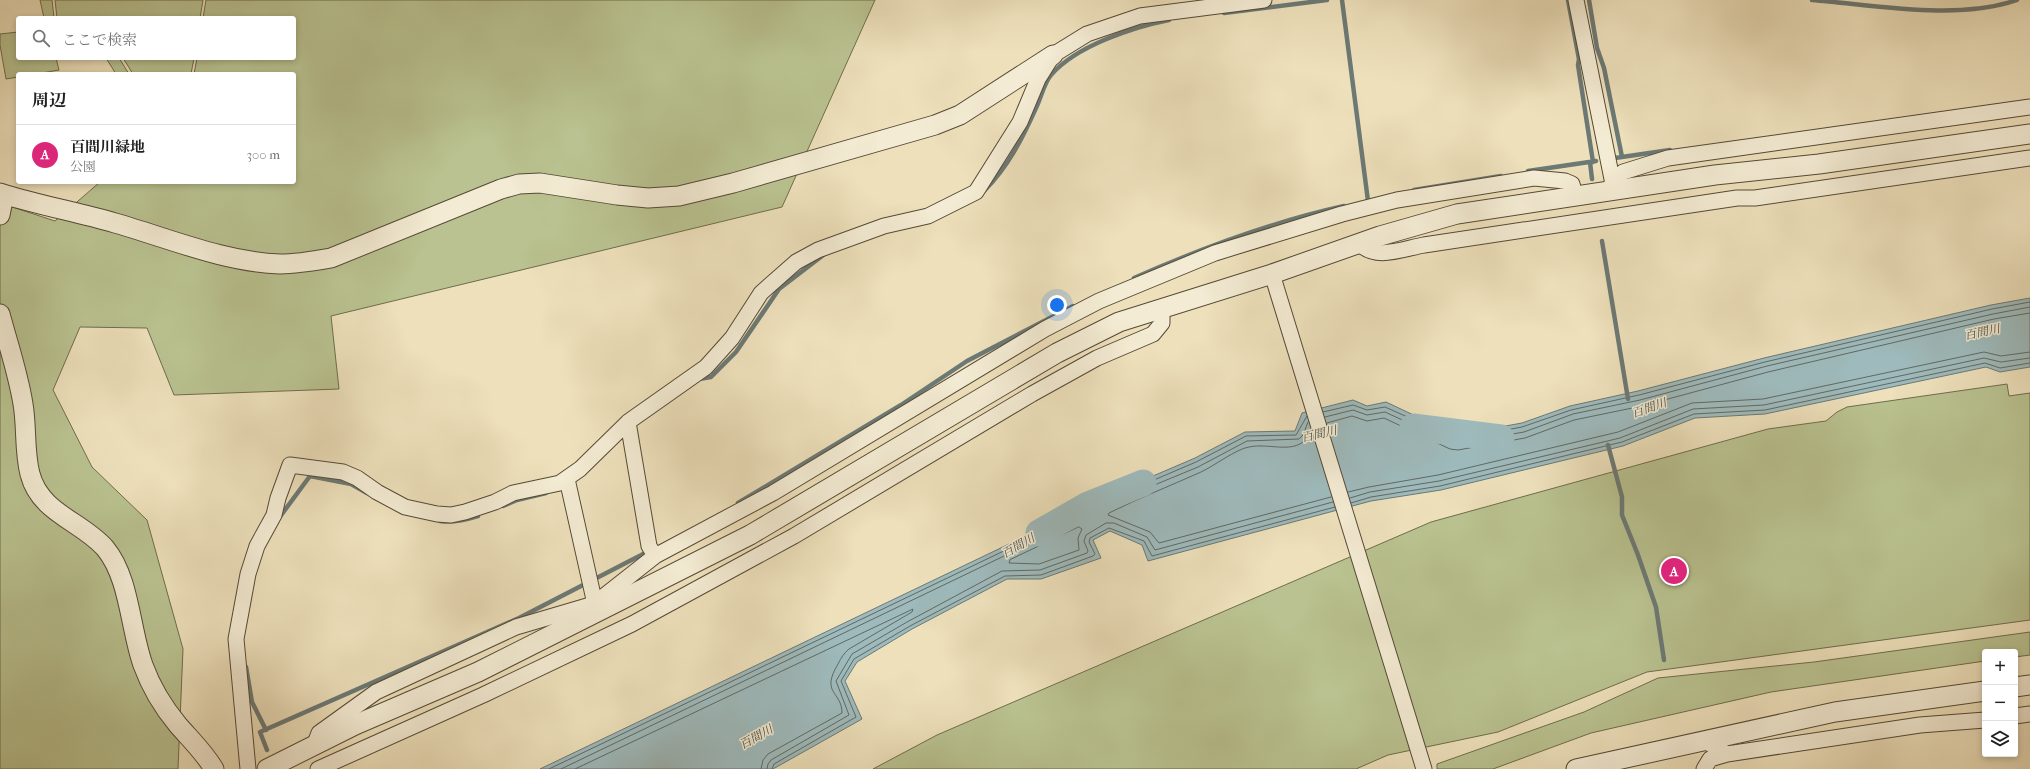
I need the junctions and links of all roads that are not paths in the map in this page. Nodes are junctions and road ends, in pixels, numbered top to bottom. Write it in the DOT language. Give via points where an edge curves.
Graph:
graph roads {
  1 [pos="1264,0"];
  2 [pos="1576,0"];
  3 [pos="1053,55"];
  4 [pos="2030,108"];
  5 [pos="2030,134"];
  6 [pos="2030,158"];
  7 [pos="1613,186"];
  8 [pos="2,194"];
  9 [pos="1575,195"];
  10 [pos="0,215"];
  11 [pos="1359,243"];
  12 [pos="1274,283"];
  13 [pos="1162,309"];
  14 [pos="0,314"];
  15 [pos="628,422"];
  16 [pos="567,479"];
  17 [pos="652,551"];
  18 [pos="595,608"];
  19 [pos="2030,685"];
  20 [pos="2018,687"];
  21 [pos="1982,691"];
  22 [pos="2030,714"];
  23 [pos="2018,716"];
  24 [pos="1982,720"];
  25 [pos="1705,741"];
  26 [pos="1727,754"];
  27 [pos="214,769"];
  28 [pos="248,769"];
  29 [pos="267,769"];
  30 [pos="318,769"];
  31 [pos="1424,769"];
  32 [pos="1576,769"];
  33 [pos="1704,769"];
  1 -- 3 [label="street" via="1140,16 1086,34"];
  2 -- 7 [label="street"];
  3 -- 8 [label="street" via="960,115 935,125 794,166 680,196 648,198 540,183 519,184 331,258 306,262 280,264 220,254"];
  3 -- 15 [label="street" via="1038,79 1020,122 976,192 928,216 884,226 818,250 796,262 761,293 732,338 706,367"];
  4 -- 7 [label="street" via="1668,158 1622,172"];
  5 -- 7 [label="street" via="1819,164"];
  6 -- 11 [label="street" via="1755,198 1737,198 1376,254 1365,250"];
  7 -- 9 [label="street"];
  8 -- 10 [label="street"];
  9 -- 11 [label="street" via="1457,214"];
  9 -- 17 [label="street" via="1572,184 1565,181 1534,178 1397,200 1215,253 1099,301 1045,329 773,493"];
  11 -- 12 [label="street"];
  12 -- 13 [label="street"];
  12 -- 31 [label="street"];
  13 -- 18 [label="street" via="1119,322 1057,353 750,535"];
  13 -- 30 [label="street" via="1162,323 1153,334 1097,358 1032,394 754,558 632,624"];
  14 -- 27 [label="street" via="24,406 30,474 39,495 55,511 91,535 105,548 116,564 143,665 159,700 204,753"];
  15 -- 16 [label="street"];
  15 -- 17 [label="street"];
  16 -- 18 [label="street"];
  16 -- 28 [label="street" via="560,484 513,493 495,502 451,515 405,507 343,472 290,465 274,515 257,546 248,574 236,639"];
  17 -- 18 [label="street"];
  18 -- 29 [label="street" via="478,672 355,725"];
  19 -- 20 [label="street"];
  21 -- 25 [label="street" via="1835,712"];
  22 -- 23 [label="street"];
  24 -- 26 [label="street" via="1920,725"];
  25 -- 26 [label="street"];
  25 -- 32 [label="street"];
  26 -- 33 [label="street" via="1710,759"];
}
